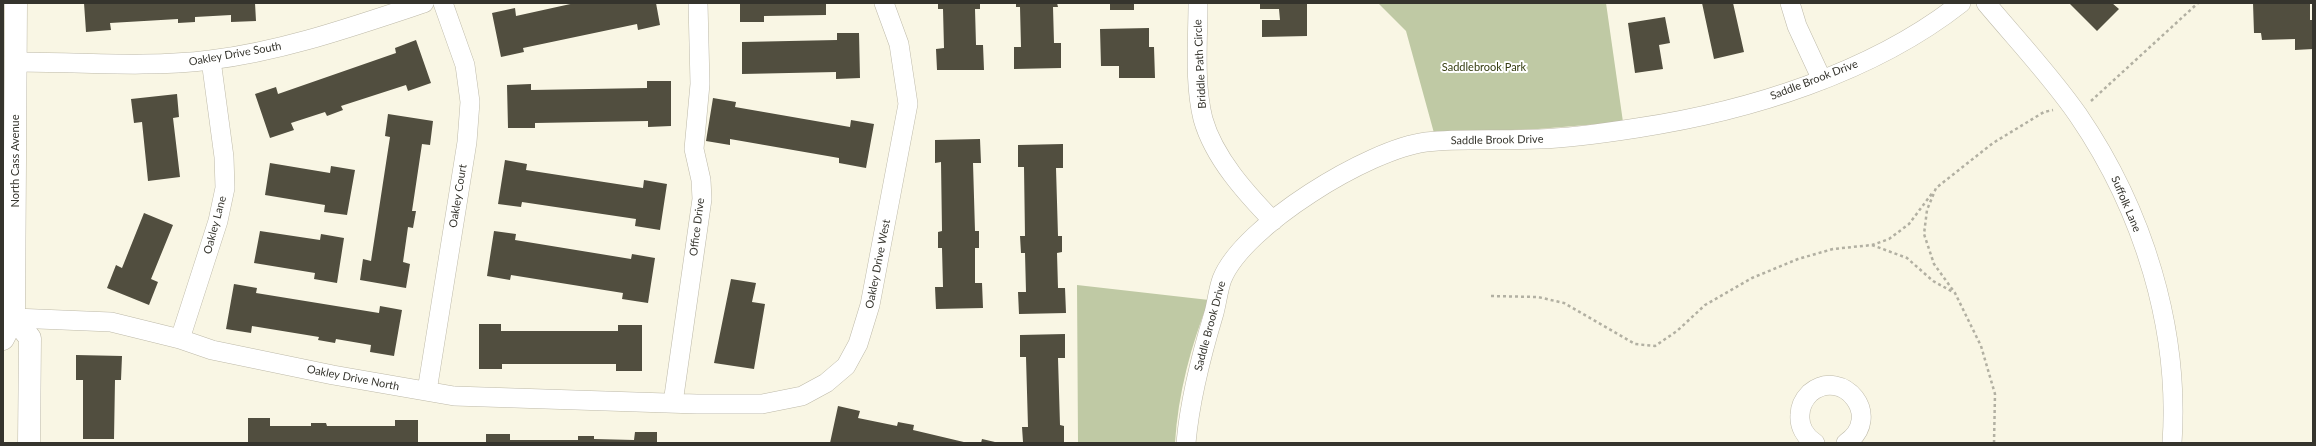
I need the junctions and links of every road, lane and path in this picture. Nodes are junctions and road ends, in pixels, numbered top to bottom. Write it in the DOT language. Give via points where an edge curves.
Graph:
graph roads {
  1 [pos="16,3"];
  2 [pos="424,3"];
  3 [pos="443,3"];
  4 [pos="698,3"];
  5 [pos="884,3"];
  6 [pos="1198,3"];
  7 [pos="1790,3"];
  8 [pos="1961,3"];
  9 [pos="1986,3"];
  10 [pos="2198,3"];
  11 [pos="211,60"];
  12 [pos="16,62"];
  13 [pos="1822,80"];
  14 [pos="2071,107"];
  15 [pos="1936,188"];
  16 [pos="1273,221"];
  17 [pos="1872,245"];
  18 [pos="1956,293"];
  19 [pos="1491,296"];
  20 [pos="14,318"];
  21 [pos="3,338"];
  22 [pos="180,339"];
  23 [pos="427,391"];
  24 [pos="674,404"];
  25 [pos="697,404"];
  26 [pos="29,443"];
  27 [pos="1186,443"];
  28 [pos="1815,443"];
  29 [pos="1846,443"];
  30 [pos="1994,443"];
  31 [pos="2172,443"];
  1 -- 12 [label="main road, North Cass Avenue"];
  2 -- 11 [label="street, Oakley Drive South" via="310,40"];
  3 -- 23 [label="street, Oakley Court" via="465,65 470,102 467,142"];
  4 -- 24 [label="street, Office Drive" via="700,84 694,149 701,180 702,199"];
  5 -- 25 [label="street, Oakley Drive West" via="899,44 908,104 870,305 858,344 846,366 826,383 802,396 762,404"];
  6 -- 16 [label="street, Briddle Path Circle" via="1199,78 1203,120 1213,144 1249,196"];
  7 -- 13 [label="street" via="1797,26"];
  8 -- 13 [label="street, Saddle Brook Drive" via="1918,34 1883,53"];
  9 -- 14 [label="street, Suffolk Lane"];
  10 -- 14 [label="path" via="2091,101"];
  11 -- 12 [label="street, Oakley Drive South" via="150,63"];
  11 -- 22 [label="street, Oakley Lane" via="224,157 225,188 218,221"];
  12 -- 20 [label="main road, North Cass Avenue"];
  13 -- 16 [label="street, Saddle Brook Drive" via="1715,113 1638,128 1556,138 1423,143 1372,159 1348,170 1315,190"];
  14 -- 15 [label="path" via="2044,112 1993,143"];
  14 -- 31 [label="street, Suffolk Lane" via="2105,158 2149,260 2166,333 2170,363"];
  15 -- 17 [label="path" via="1909,224 1889,239"];
  15 -- 18 [label="path" via="1927,210 1924,234 1934,264"];
  16 -- 27 [label="street, Saddle Brook Drive" via="1241,248 1222,278 1192,395"];
  17 -- 18 [label="path" via="1907,258 1933,281"];
  17 -- 19 [label="path" via="1833,249 1798,259 1752,278 1704,305 1655,346 1635,344 1564,303 1538,297"];
  18 -- 30 [label="path" via="1981,346 1995,394"];
  20 -- 21 [label="main road, North Cass Avenue"];
  20 -- 22 [label="street, Oakley Drive North" via="111,322"];
  20 -- 26 [label="main road" via="30,338"];
  22 -- 23 [label="street, Oakley Drive North" via="212,350"];
  23 -- 24 [label="street, Oakley Drive North" via="482,398"];
  24 -- 25 [label="street, Oakley Drive North"];
  28 -- 29 [label="street" via="1802,428 1801,408 1812,392 1830,386 1839,387 1850,393 1861,411 1859,428"];
}
